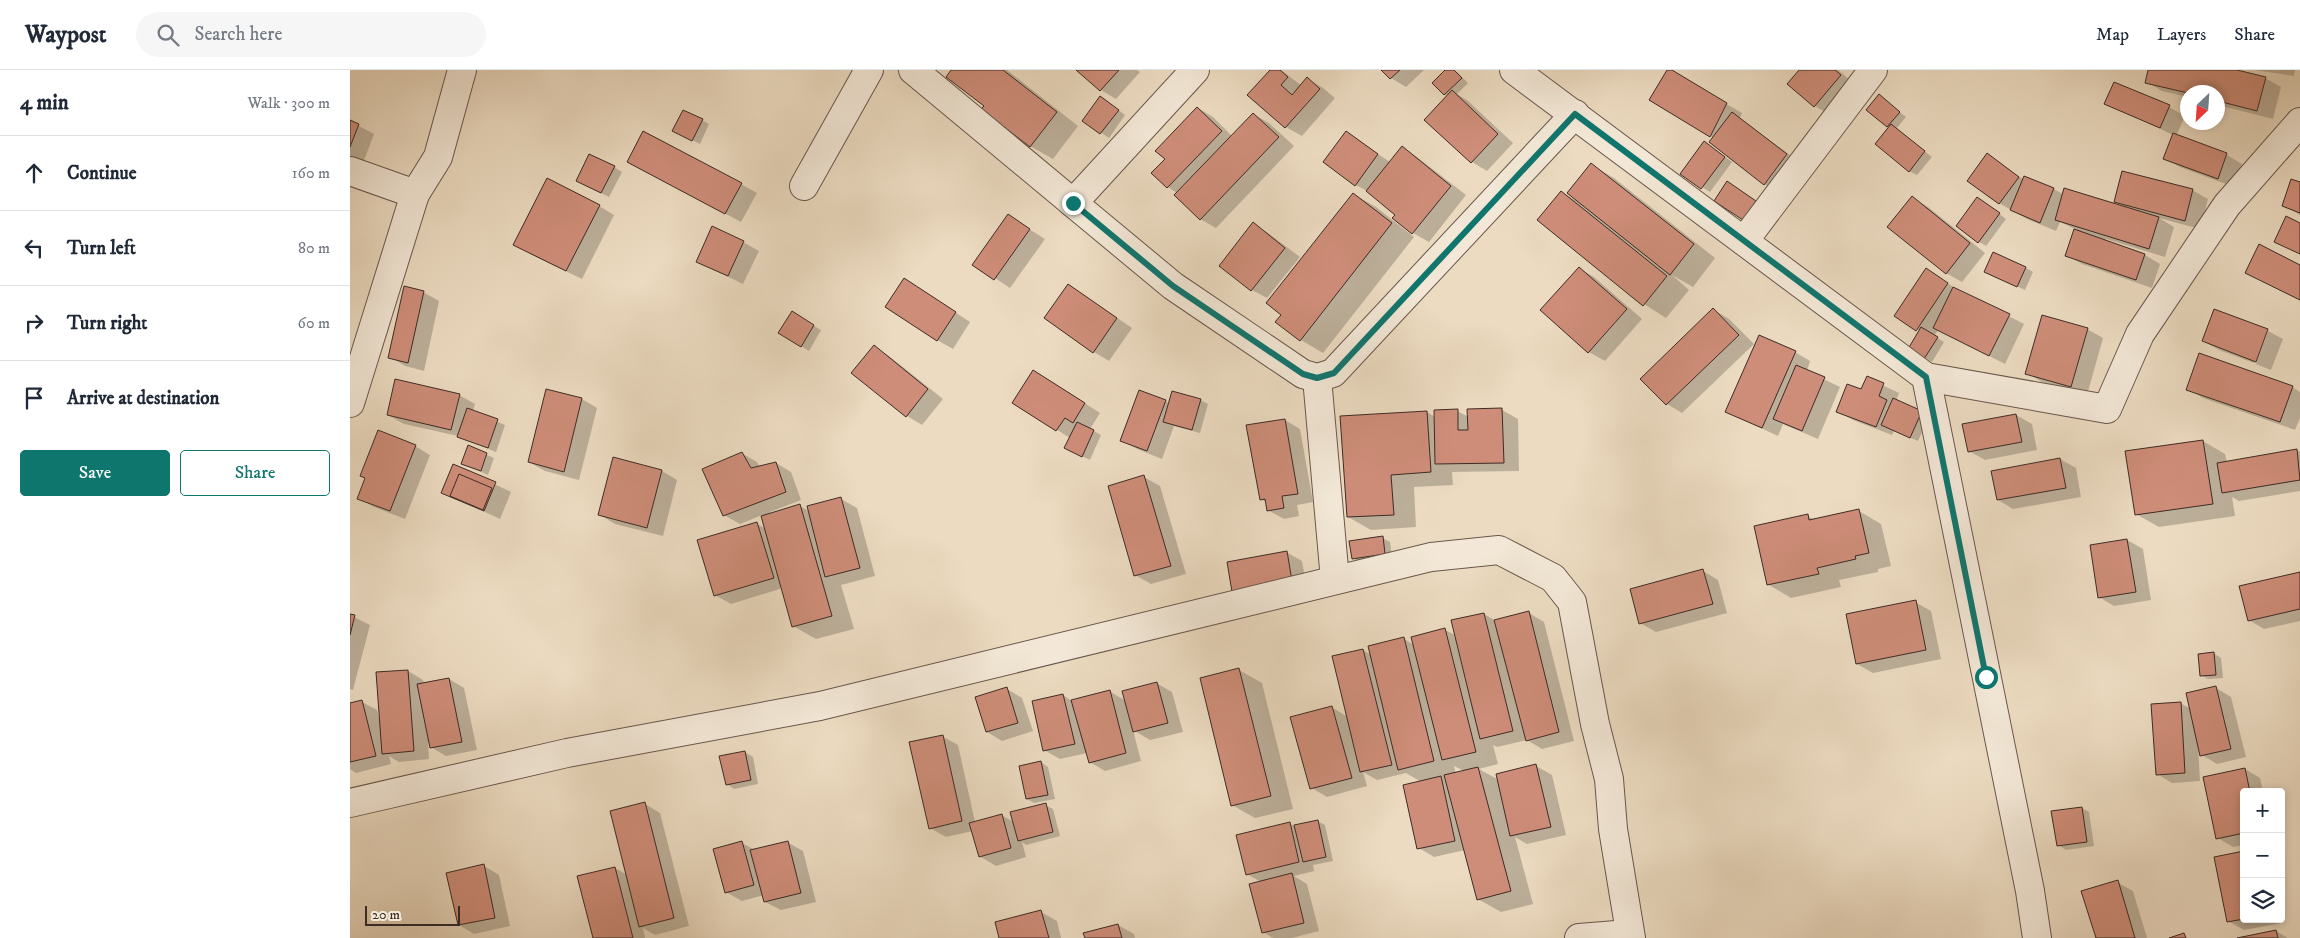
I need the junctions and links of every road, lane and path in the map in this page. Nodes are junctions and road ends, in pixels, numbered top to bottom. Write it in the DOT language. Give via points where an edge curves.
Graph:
graph roads {
  1 [pos="462,70"];
  2 [pos="869,70"];
  3 [pos="913,70"];
  4 [pos="1195,70"];
  5 [pos="1514,70"];
  6 [pos="1874,70"];
  7 [pos="1575,114"];
  8 [pos="2300,122"];
  9 [pos="350,171"];
  10 [pos="804,186"];
  11 [pos="415,194"];
  12 [pos="1073,203"];
  13 [pos="1744,241"];
  14 [pos="1926,377"];
  15 [pos="1317,378"];
  16 [pos="350,403"];
  17 [pos="1335,580"];
  18 [pos="350,803"];
  19 [pos="1630,936"];
  20 [pos="1579,938"];
  21 [pos="2037,938"];
  1 -- 11 [label="street" via="438,157"];
  2 -- 10 [label="street"];
  3 -- 12 [label="street"];
  4 -- 12 [label="street"];
  5 -- 7 [label="street"];
  6 -- 13 [label="street"];
  7 -- 13 [label="street"];
  7 -- 15 [label="street" via="1334,373"];
  8 -- 14 [label="street" via="2227,205 2140,334 2107,409"];
  9 -- 11 [label="street"];
  11 -- 16 [label="street"];
  12 -- 15 [label="street" via="1173,286 1303,374"];
  13 -- 14 [label="street"];
  14 -- 21 [label="street"];
  15 -- 17 [label="street"];
  17 -- 18 [label="street" via="820,706 567,752"];
  17 -- 19 [label="street" via="1431,556 1483,550 1499,550 1553,578 1572,602 1609,779 1613,830"];
  19 -- 20 [label="street"];
}
